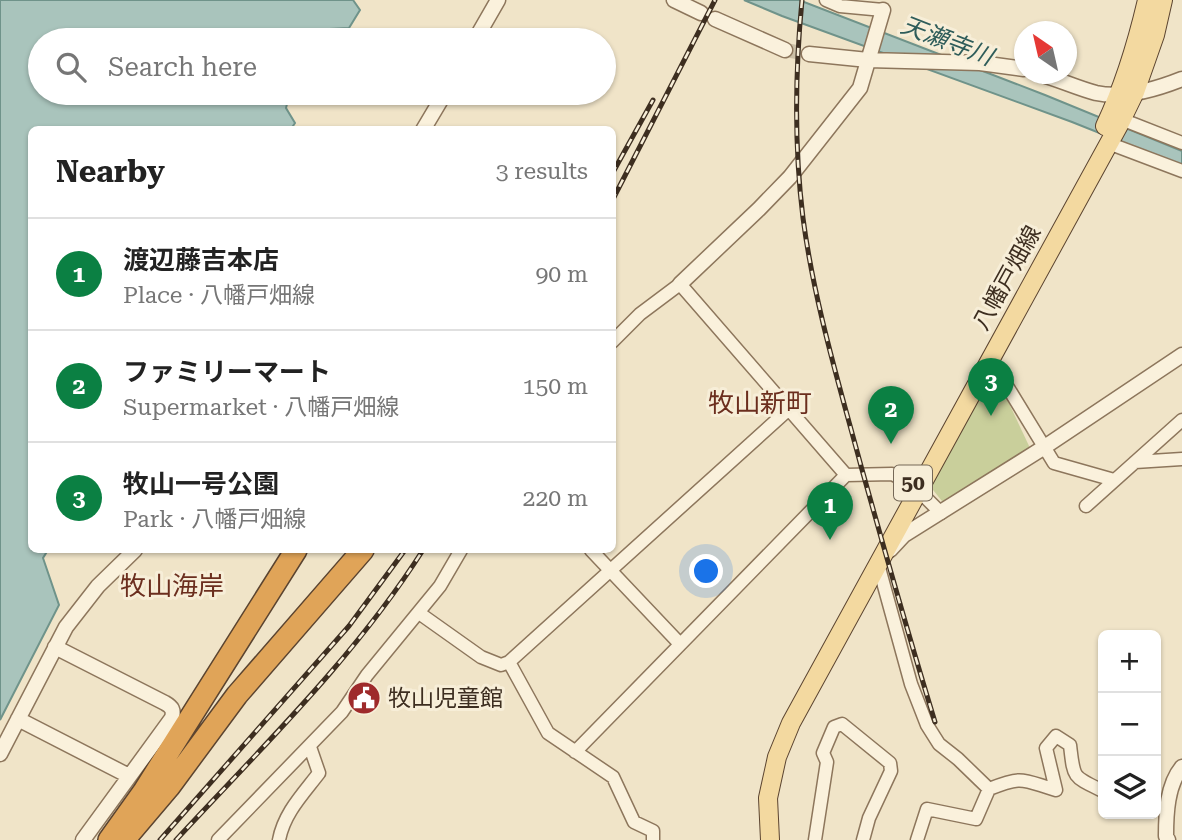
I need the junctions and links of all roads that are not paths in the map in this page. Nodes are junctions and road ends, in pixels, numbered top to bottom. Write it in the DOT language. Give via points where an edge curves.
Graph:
graph roads {
  1 [pos="498,0"];
  2 [pos="674,0"];
  3 [pos="826,0"];
  4 [pos="1147,0"];
  5 [pos="1163,0"];
  6 [pos="883,10"];
  7 [pos="482,28"];
  8 [pos="785,50"];
  9 [pos="809,54"];
  10 [pos="869,55"];
  11 [pos="1014,68"];
  12 [pos="1182,79"];
  13 [pos="1070,84"];
  14 [pos="1127,93"];
  15 [pos="438,105"];
  16 [pos="1116,121"];
  17 [pos="426,126"];
  18 [pos="1106,140"];
  19 [pos="1182,143"];
  20 [pos="1182,171"];
  21 [pos="680,284"];
  22 [pos="616,338"];
  23 [pos="1182,355"];
  24 [pos="989,361"];
  25 [pos="789,409"];
  26 [pos="1182,420"];
  27 [pos="1043,448"];
  28 [pos="1182,459"];
  29 [pos="1135,462"];
  30 [pos="846,475"];
  31 [pos="1114,480"];
  32 [pos="916,487"];
  33 [pos="1086,506"];
  34 [pos="941,513"];
  35 [pos="132,553"];
  36 [pos="294,553"];
  37 [pos="360,553"];
  38 [pos="459,553"];
  39 [pos="594,553"];
  40 [pos="878,564"];
  41 [pos="611,571"];
  42 [pos="419,613"];
  43 [pos="680,644"];
  44 [pos="55,647"];
  45 [pos="509,662"];
  46 [pos="18,719"];
  47 [pos="310,747"];
  48 [pos="575,752"];
  49 [pos="0,754"];
  50 [pos="1182,767"];
  51 [pos="137,784"];
  52 [pos="989,789"];
  53 [pos="1098,789"];
  54 [pos="1162,803"];
  55 [pos="128,835"];
  56 [pos="82,840"];
  57 [pos="109,840"];
  58 [pos="218,840"];
  59 [pos="279,840"];
  60 [pos="653,840"];
  61 [pos="761,840"];
  62 [pos="770,840"];
  63 [pos="815,840"];
  64 [pos="863,840"];
  65 [pos="917,840"];
  66 [pos="1168,840"];
  1 -- 7 [label="street"];
  2 -- 8 [label="street"];
  3 -- 6 [label="street"];
  4 -- 14 [label="main road, 八幡戸畑線 / 50"];
  5 -- 14 [label="main road, 八幡戸畑線 / 50" via="1155,35"];
  6 -- 10 [label="street"];
  9 -- 10 [label="street"];
  10 -- 11 [label="street"];
  10 -- 21 [label="street" via="859,88 790,177"];
  12 -- 14 [label="street"];
  13 -- 14 [label="street" via="1097,93"];
  14 -- 16 [label="main road, 八幡戸畑線 / 50"];
  15 -- 17 [label="street"];
  16 -- 18 [label="main road, 八幡戸畑線 / 50"];
  16 -- 19 [label="street"];
  18 -- 20 [label="street"];
  18 -- 24 [label="main road, 八幡戸畑線 / 50"];
  18 -- 32 [label="main road, 八幡戸畑線 / 50"];
  21 -- 22 [label="street"];
  21 -- 25 [label="street"];
  23 -- 27 [label="street"];
  24 -- 27 [label="street"];
  24 -- 32 [label="main road, 八幡戸畑線 / 50"];
  25 -- 30 [label="street"];
  25 -- 41 [label="street"];
  26 -- 29 [label="street"];
  27 -- 31 [label="street" via="1054,463"];
  27 -- 34 [label="street"];
  28 -- 29 [label="street"];
  29 -- 31 [label="street"];
  30 -- 32 [label="street" via="892,474"];
  30 -- 43 [label="street"];
  31 -- 33 [label="street"];
  32 -- 34 [label="street"];
  32 -- 40 [label="main road, 八幡戸畑線 / 50"];
  32 -- 61 [label="main road, 八幡戸畑線 / 50" via="783,717 768,752 759,796"];
  34 -- 40 [label="street" via="904,535"];
  35 -- 44 [label="street" via="82,605"];
  36 -- 51 [label="highway"];
  37 -- 55 [label="highway" via="237,695"];
  38 -- 42 [label="street"];
  39 -- 41 [label="street"];
  40 -- 52 [label="street" via="927,724 939,744"];
  40 -- 62 [label="main road, 八幡戸畑線 / 50" via="777,757 768,798"];
  41 -- 43 [label="street"];
  41 -- 45 [label="street"];
  42 -- 45 [label="street" via="481,657 502,665"];
  42 -- 47 [label="street"];
  43 -- 48 [label="street"];
  44 -- 46 [label="street"];
  44 -- 51 [label="street" via="171,706 172,718"];
  45 -- 48 [label="street" via="548,733"];
  46 -- 49 [label="street"];
  46 -- 51 [label="street"];
  47 -- 58 [label="street"];
  47 -- 59 [label="street" via="319,773 289,812"];
  48 -- 60 [label="street" via="613,777 635,822 653,831"];
  50 -- 54 [label="street"];
  51 -- 56 [label="street"];
  51 -- 57 [label="highway"];
  52 -- 53 [label="street" via="1024,779 1056,790 1046,748 1055,736 1070,745 1078,779"];
  52 -- 65 [label="street" via="976,819 927,808"];
  54 -- 66 [label="street"];
  63 -- 64 [label="street" via="827,762 823,753 835,727 842,724 890,763 891,771"];
}
